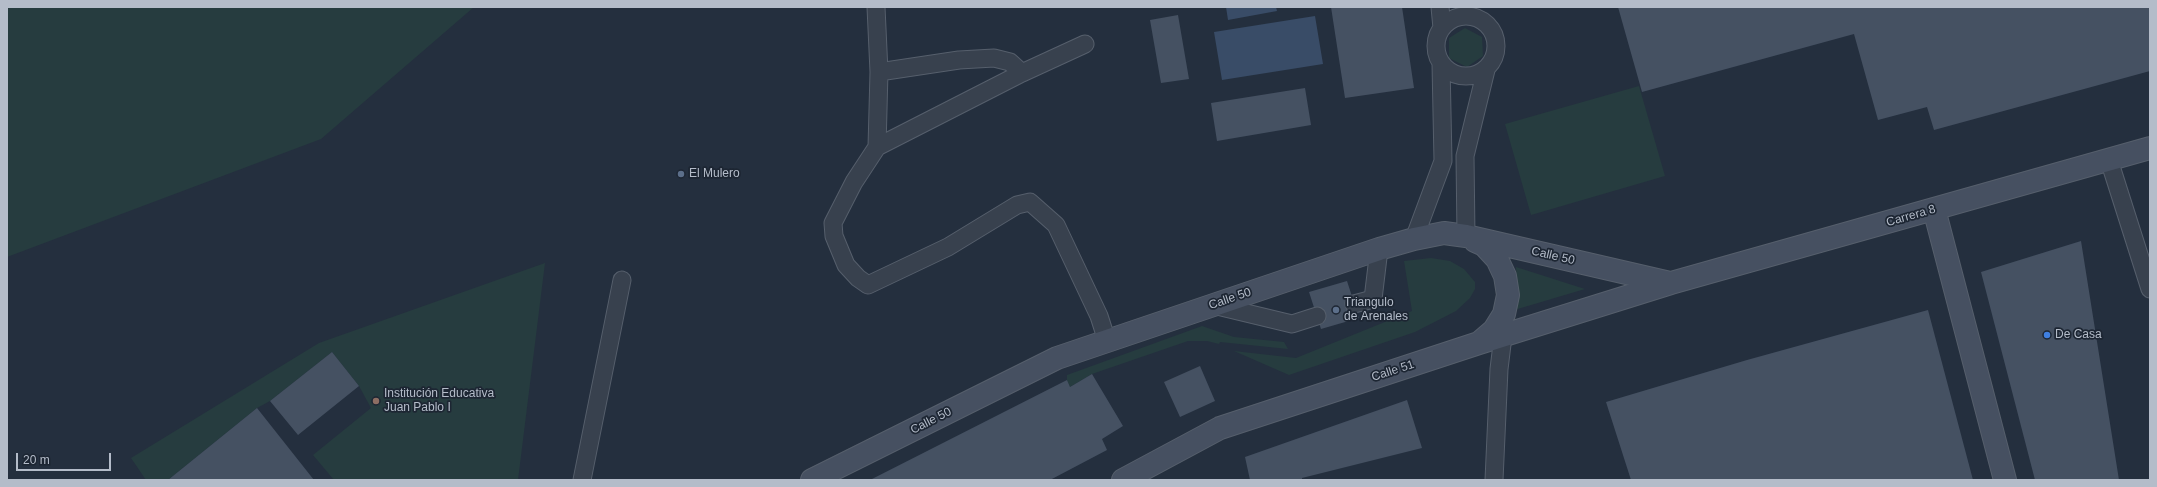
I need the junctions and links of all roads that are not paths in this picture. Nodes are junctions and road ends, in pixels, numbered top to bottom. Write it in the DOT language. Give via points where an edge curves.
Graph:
graph roads {
  1 [pos="876,7"];
  2 [pos="1440,7"];
  3 [pos="1485,7"];
  4 [pos="1487,24"];
  5 [pos="1442,28"];
  6 [pos="1085,44"];
  7 [pos="1441,64"];
  8 [pos="1486,70"];
  9 [pos="879,72"];
  10 [pos="1022,73"];
  11 [pos="877,147"];
  12 [pos="2150,148"];
  13 [pos="2109,160"];
  14 [pos="1934,209"];
  15 [pos="1466,236"];
  16 [pos="1414,239"];
  17 [pos="1379,249"];
  18 [pos="622,280"];
  19 [pos="1671,283"];
  20 [pos="2150,290"];
  21 [pos="1354,304"];
  22 [pos="1213,305"];
  23 [pos="1317,316"];
  24 [pos="1503,336"];
  25 [pos="1107,341"];
  26 [pos="1479,343"];
  27 [pos="582,480"];
  28 [pos="812,480"];
  29 [pos="1123,480"];
  30 [pos="1494,480"];
  31 [pos="2004,480"];
  1 -- 9 [label="lane"];
  2 -- 5 [label="lane"];
  3 -- 4 [label="lane"];
  4 -- 5 [label="lane" via="1476,18 1464,16 1452,20"];
  4 -- 8 [label="lane" via="1494,35 1497,47 1494,60"];
  5 -- 7 [label="lane" via="1436,39 1436,52"];
  6 -- 10 [label="lane"];
  7 -- 8 [label="lane" via="1450,72 1462,77 1475,76"];
  7 -- 16 [label="lane" via="1443,161"];
  8 -- 15 [label="lane" via="1465,156"];
  9 -- 10 [label="lane" via="959,60 994,58 1010,62"];
  9 -- 11 [label="lane"];
  10 -- 11 [label="lane"];
  11 -- 25 [label="lane" via="854,182 833,223 834,236 846,265 858,278 868,285 948,247 1017,205 1030,202 1056,225"];
  12 -- 13 [label="main road, Carrera 8"];
  13 -- 14 [label="main road, Carrera 8"];
  13 -- 20 [label="lane"];
  14 -- 19 [label="main road, Carrera 8"];
  14 -- 31 [label="main road"];
  15 -- 16 [label="main road, Calle 50" via="1444,233"];
  15 -- 19 [label="main road, Calle 50"];
  15 -- 26 [label="main road" via="1484,245 1497,259 1506,276 1508,295 1504,314 1494,330"];
  16 -- 17 [label="main road, Calle 50"];
  17 -- 21 [label="lane" via="1373,298"];
  17 -- 22 [label="main road, Calle 50"];
  18 -- 27 [label="lane"];
  19 -- 24 [label="main road, Calle 51"];
  22 -- 23 [label="lane" via="1292,324"];
  22 -- 25 [label="main road, Calle 50"];
  24 -- 26 [label="main road, Calle 51"];
  24 -- 30 [label="lane"];
  25 -- 28 [label="main road, Calle 50" via="1057,358"];
  26 -- 29 [label="main road, Calle 51" via="1220,428"];
}
